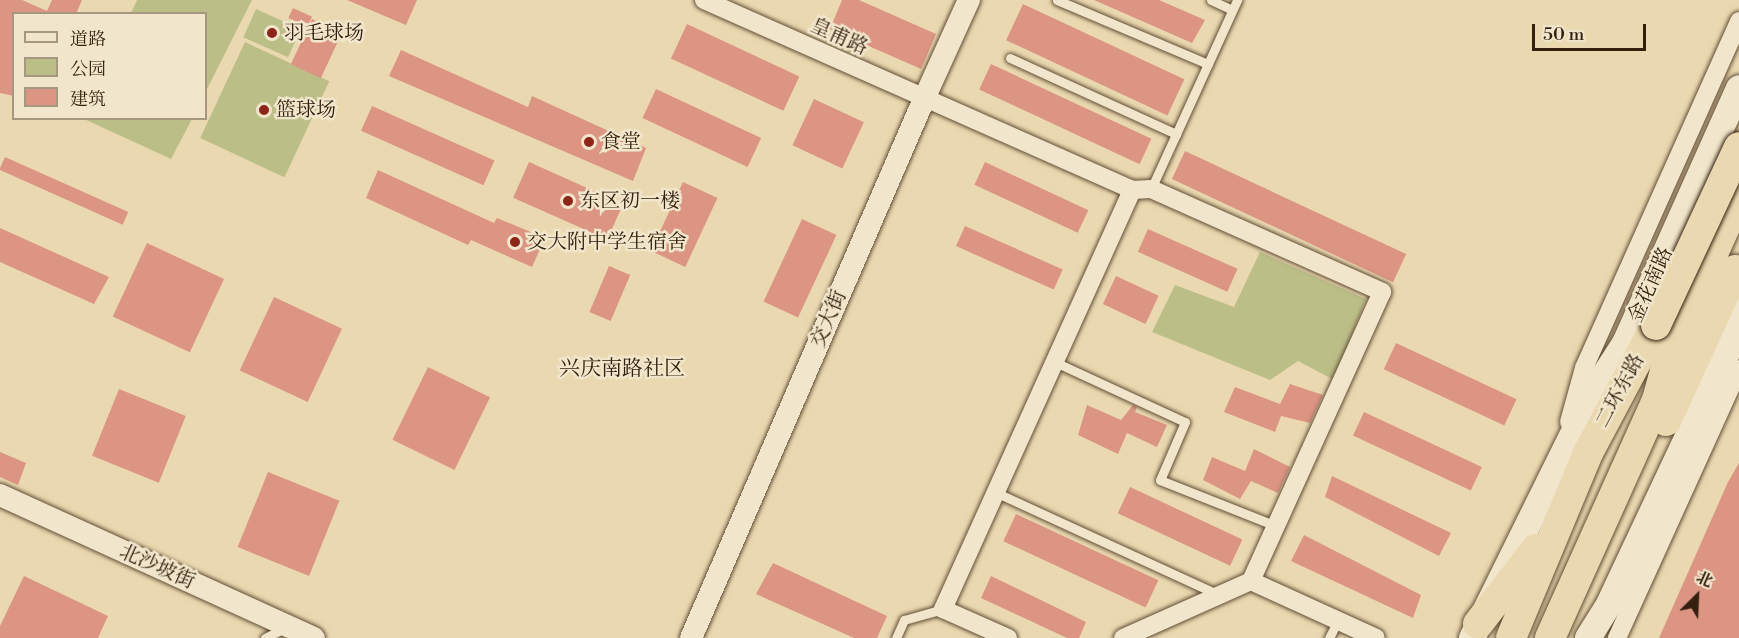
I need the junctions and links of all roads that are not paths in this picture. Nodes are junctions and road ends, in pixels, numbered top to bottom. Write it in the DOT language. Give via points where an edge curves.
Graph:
graph roads {
  1 [pos="704,0"];
  2 [pos="969,0"];
  3 [pos="1057,0"];
  4 [pos="1211,0"];
  5 [pos="1237,0"];
  6 [pos="1232,10"];
  7 [pos="1739,21"];
  8 [pos="1010,58"];
  9 [pos="1208,64"];
  10 [pos="1739,88"];
  11 [pos="924,99"];
  12 [pos="1176,134"];
  13 [pos="1739,147"];
  14 [pos="1151,189"];
  15 [pos="1132,190"];
  16 [pos="1739,196"];
  17 [pos="1737,266"];
  18 [pos="1739,328"];
  19 [pos="1664,335"];
  20 [pos="1055,362"];
  21 [pos="1739,369"];
  22 [pos="1594,391"];
  23 [pos="1573,456"];
  24 [pos="995,492"];
  25 [pos="0,495"];
  26 [pos="1559,518"];
  27 [pos="1276,526"];
  28 [pos="1251,581"];
  29 [pos="1572,588"];
  30 [pos="1219,595"];
  31 [pos="943,609"];
  32 [pos="1338,620"];
  33 [pos="288,626"];
  34 [pos="1475,631"];
  35 [pos="265,638"];
  36 [pos="314,638"];
  37 [pos="691,638"];
  38 [pos="896,638"];
  39 [pos="1008,638"];
  40 [pos="1123,638"];
  41 [pos="1329,638"];
  42 [pos="1376,638"];
  43 [pos="1511,638"];
  44 [pos="1550,638"];
  45 [pos="1588,638"];
  46 [pos="1617,638"];
  1 -- 11 [label="street, 皇甫路"];
  2 -- 11 [label="street, 交大街"];
  3 -- 9 [label="lane"];
  4 -- 6 [label="lane"];
  5 -- 6 [label="lane"];
  6 -- 9 [label="lane"];
  7 -- 23 [label="street" via="1584,368"];
  8 -- 12 [label="lane"];
  9 -- 12 [label="lane"];
  10 -- 22 [label="main road, 金花南路" via="1625,343"];
  11 -- 15 [label="street, 皇甫路"];
  11 -- 37 [label="street, 交大街"];
  12 -- 14 [label="lane"];
  13 -- 19 [label="highway, 二环东路, bridge"];
  14 -- 15 [label="street"];
  14 -- 27 [label="street" via="1382,292"];
  15 -- 20 [label="street"];
  16 -- 19 [label="highway, 二环东路"];
  17 -- 18 [label="main road"];
  17 -- 29 [label="highway" via="1643,473"];
  18 -- 45 [label="main road" via="1610,604"];
  19 -- 23 [label="highway, 二环东路"];
  19 -- 29 [label="highway, 二环东路" via="1658,400"];
  20 -- 24 [label="street"];
  20 -- 27 [label="lane" via="1185,423 1160,480"];
  21 -- 46 [label="street"];
  22 -- 23 [label="highway"];
  23 -- 26 [label="highway, 二环东路"];
  23 -- 34 [label="main road"];
  24 -- 30 [label="lane"];
  24 -- 31 [label="street"];
  25 -- 33 [label="street, 北沙坡街"];
  26 -- 34 [label="highway"];
  26 -- 43 [label="highway, 二环东路"];
  27 -- 28 [label="street"];
  28 -- 30 [label="street"];
  28 -- 32 [label="street"];
  29 -- 44 [label="highway, 二环东路"];
  30 -- 40 [label="street"];
  31 -- 38 [label="lane" via="904,620"];
  31 -- 39 [label="street"];
  32 -- 41 [label="lane"];
  32 -- 42 [label="street"];
  33 -- 35 [label="lane"];
  33 -- 36 [label="street, 北沙坡街"];
}
